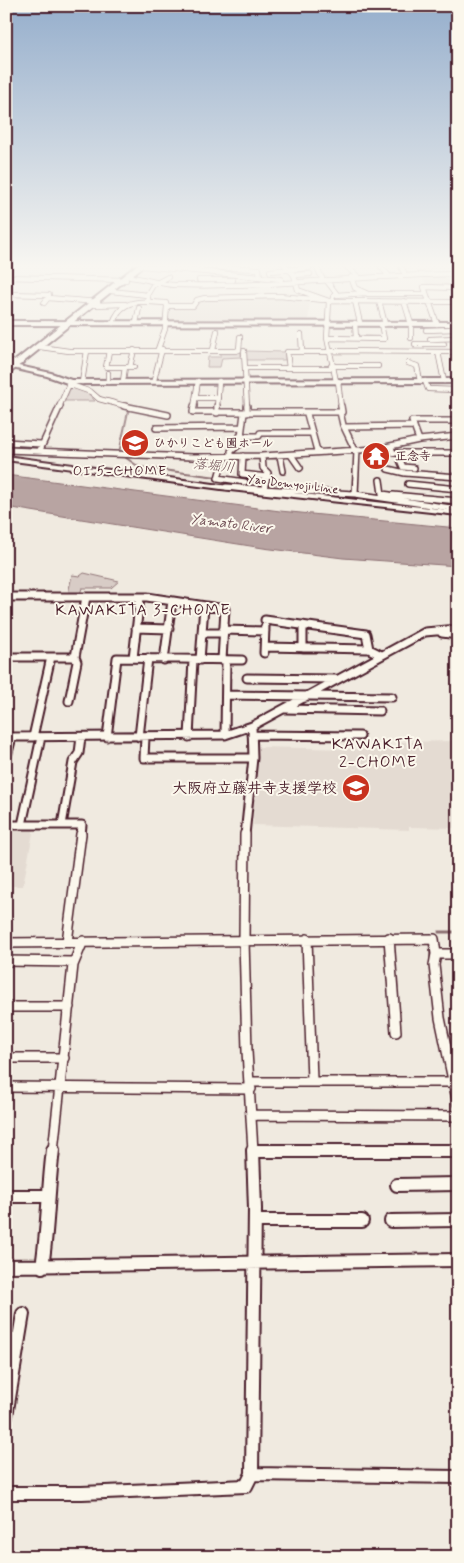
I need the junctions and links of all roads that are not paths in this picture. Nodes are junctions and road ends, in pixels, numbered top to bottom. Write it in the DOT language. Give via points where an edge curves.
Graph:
graph roads {
  1 [pos="53,337"];
  2 [pos="163,337"];
  3 [pos="216,337"];
  4 [pos="240,337"];
  5 [pos="301,337"];
  6 [pos="384,337"];
  7 [pos="327,338"];
  8 [pos="356,338"];
  9 [pos="441,338"];
  10 [pos="458,338"];
  11 [pos="430,339"];
  12 [pos="415,344"];
  13 [pos="424,344"];
  14 [pos="444,344"];
  15 [pos="40,347"];
  16 [pos="160,349"];
  17 [pos="134,350"];
  18 [pos="213,350"];
  19 [pos="87,351"];
  20 [pos="110,351"];
  21 [pos="244,351"];
  22 [pos="302,352"];
  23 [pos="309,352"];
  24 [pos="329,352"];
  25 [pos="427,352"];
  26 [pos="438,352"];
  27 [pos="448,352"];
  28 [pos="458,352"];
  29 [pos="408,363"];
  30 [pos="378,366"];
  31 [pos="12,367"];
  32 [pos="130,367"];
  33 [pos="332,367"];
  34 [pos="245,368"];
  35 [pos="289,368"];
  36 [pos="311,368"];
  37 [pos="108,373"];
  38 [pos="154,380"];
  39 [pos="123,381"];
  40 [pos="198,381"];
  41 [pos="219,381"];
  42 [pos="337,381"];
  43 [pos="423,381"];
  44 [pos="444,381"];
  45 [pos="458,381"];
  46 [pos="82,382"];
  47 [pos="108,382"];
  48 [pos="245,382"];
  49 [pos="69,383"];
  50 [pos="458,390"];
  51 [pos="196,398"];
  52 [pos="218,398"];
  53 [pos="340,412"];
  54 [pos="217,413"];
  55 [pos="245,413"];
  56 [pos="168,414"];
  57 [pos="307,414"];
  58 [pos="458,421"];
  59 [pos="414,426"];
  60 [pos="242,427"];
  61 [pos="346,427"];
  62 [pos="156,428"];
  63 [pos="311,433"];
  64 [pos="240,436"];
  65 [pos="458,436"];
  66 [pos="432,439"];
  67 [pos="420,440"];
  68 [pos="6,442"];
  69 [pos="40,447"];
  70 [pos="391,447"];
  71 [pos="6,450"];
  72 [pos="356,450"];
  73 [pos="317,451"];
  74 [pos="438,453"];
  75 [pos="458,453"];
  76 [pos="401,454"];
  77 [pos="291,455"];
  78 [pos="224,456"];
  79 [pos="231,456"];
  80 [pos="243,456"];
  81 [pos="262,456"];
  82 [pos="280,456"];
  83 [pos="6,458"];
  84 [pos="300,468"];
  85 [pos="388,468"];
  86 [pos="414,468"];
  87 [pos="283,471"];
  88 [pos="405,473"];
  89 [pos="458,477"];
  90 [pos="380,480"];
  91 [pos="266,482"];
  92 [pos="408,484"];
  93 [pos="221,487"];
  94 [pos="458,489"];
  95 [pos="306,490"];
  96 [pos="355,493"];
  97 [pos="410,496"];
  98 [pos="389,497"];
  99 [pos="458,501"];
  100 [pos="458,508"];
  101 [pos="458,513"];
  102 [pos="6,596"];
  103 [pos="86,597"];
  104 [pos="140,597"];
  105 [pos="172,601"];
  106 [pos="204,606"];
  107 [pos="303,625"];
  108 [pos="136,628"];
  109 [pos="169,628"];
  110 [pos="458,629"];
  111 [pos="265,631"];
  112 [pos="223,632"];
  113 [pos="426,632"];
  114 [pos="202,633"];
  115 [pos="458,634"];
  116 [pos="303,648"];
  117 [pos="369,649"];
  118 [pos="381,655"];
  119 [pos="6,657"];
  120 [pos="51,657"];
  121 [pos="75,657"];
  122 [pos="133,658"];
  123 [pos="148,658"];
  124 [pos="164,660"];
  125 [pos="196,660"];
  126 [pos="224,660"];
  127 [pos="242,660"];
  128 [pos="247,678"];
  129 [pos="337,679"];
  130 [pos="226,695"];
  131 [pos="307,695"];
  132 [pos="392,697"];
  133 [pos="69,701"];
  134 [pos="283,709"];
  135 [pos="380,711"];
  136 [pos="252,726"];
  137 [pos="225,735"];
  138 [pos="252,735"];
  139 [pos="360,736"];
  140 [pos="9,737"];
  141 [pos="32,737"];
  142 [pos="41,737"];
  143 [pos="81,737"];
  144 [pos="107,737"];
  145 [pos="142,737"];
  146 [pos="189,737"];
  147 [pos="253,758"];
  148 [pos="6,760"];
  149 [pos="6,825"];
  150 [pos="22,825"];
  151 [pos="62,825"];
  152 [pos="389,938"];
  153 [pos="307,939"];
  154 [pos="244,940"];
  155 [pos="83,941"];
  156 [pos="67,942"];
  157 [pos="6,943"];
  158 [pos="436,954"];
  159 [pos="458,954"];
  160 [pos="6,961"];
  161 [pos="74,962"];
  162 [pos="6,1007"];
  163 [pos="69,1007"];
  164 [pos="396,1032"];
  165 [pos="6,1058"];
  166 [pos="64,1058"];
  167 [pos="312,1080"];
  168 [pos="454,1083"];
  169 [pos="251,1085"];
  170 [pos="6,1087"];
  171 [pos="61,1087"];
  172 [pos="458,1104"];
  173 [pos="252,1115"];
  174 [pos="457,1116"];
  175 [pos="253,1150"];
  176 [pos="458,1151"];
  177 [pos="458,1184"];
  178 [pos="397,1186"];
  179 [pos="6,1196"];
  180 [pos="48,1196"];
  181 [pos="458,1220"];
  182 [pos="362,1221"];
  183 [pos="391,1221"];
  184 [pos="255,1222"];
  185 [pos="458,1260"];
  186 [pos="254,1262"];
  187 [pos="6,1266"];
  188 [pos="42,1267"];
  189 [pos="23,1314"];
  190 [pos="12,1339"];
  191 [pos="6,1416"];
  192 [pos="252,1474"];
  193 [pos="458,1477"];
  194 [pos="6,1493"];
  1 -- 15 [label="highway"];
  2 -- 16 [label="street"];
  3 -- 18 [label="street"];
  4 -- 18 [label="street" via="239,350"];
  5 -- 22 [label="street"];
  6 -- 8 [label="street"];
  7 -- 8 [label="street"];
  7 -- 24 [label="street"];
  9 -- 10 [label="street"];
  9 -- 11 [label="street"];
  9 -- 14 [label="street"];
  12 -- 13 [label="street"];
  13 -- 14 [label="street"];
  13 -- 25 [label="street"];
  14 -- 27 [label="street"];
  15 -- 19 [label="street"];
  15 -- 31 [label="highway"];
  16 -- 17 [label="street"];
  16 -- 18 [label="street"];
  16 -- 38 [label="street"];
  17 -- 20 [label="street"];
  17 -- 32 [label="street"];
  19 -- 20 [label="street"];
  19 -- 46 [label="street"];
  20 -- 32 [label="street" via="106,367"];
  21 -- 34 [label="street"];
  22 -- 23 [label="street"];
  22 -- 35 [label="street" via="287,352"];
  23 -- 24 [label="street"];
  23 -- 36 [label="street"];
  24 -- 25 [label="street"];
  24 -- 33 [label="street"];
  25 -- 26 [label="street"];
  26 -- 27 [label="street"];
  26 -- 44 [label="street"];
  27 -- 28 [label="street"];
  29 -- 43 [label="street" via="417,366"];
  30 -- 33 [label="street"];
  31 -- 49 [label="street" via="49,374"];
  32 -- 39 [label="street"];
  33 -- 36 [label="street"];
  33 -- 42 [label="street"];
  34 -- 35 [label="street"];
  34 -- 48 [label="street"];
  35 -- 36 [label="street"];
  37 -- 47 [label="street"];
  38 -- 39 [label="street"];
  38 -- 40 [label="street"];
  39 -- 47 [label="street"];
  40 -- 41 [label="street"];
  40 -- 51 [label="street"];
  41 -- 48 [label="street"];
  41 -- 52 [label="street"];
  42 -- 43 [label="street"];
  42 -- 48 [label="street"];
  42 -- 53 [label="street"];
  43 -- 44 [label="street"];
  43 -- 50 [label="street" via="428,389"];
  44 -- 45 [label="street"];
  46 -- 47 [label="street"];
  46 -- 49 [label="street"];
  48 -- 55 [label="street"];
  49 -- 56 [label="street" via="99,399"];
  49 -- 69 [label="street"];
  51 -- 52 [label="street"];
  51 -- 54 [label="street" via="193,412"];
  52 -- 54 [label="street"];
  53 -- 57 [label="street"];
  53 -- 61 [label="street"];
  54 -- 55 [label="street"];
  55 -- 57 [label="street"];
  55 -- 60 [label="street"];
  57 -- 63 [label="street"];
  58 -- 59 [label="street" via="412,421"];
  59 -- 61 [label="street"];
  59 -- 67 [label="street"];
  60 -- 62 [label="street"];
  60 -- 64 [label="street"];
  61 -- 72 [label="street"];
  63 -- 64 [label="street"];
  63 -- 73 [label="street"];
  64 -- 79 [label="street" via="240,444 231,451"];
  65 -- 66 [label="street"];
  66 -- 67 [label="street"];
  66 -- 74 [label="street"];
  67 -- 70 [label="street"];
  68 -- 69 [label="street"];
  69 -- 71 [label="street"];
  69 -- 78 [label="street" via="118,454"];
  70 -- 72 [label="street"];
  70 -- 76 [label="street" via="393,453"];
  72 -- 73 [label="street"];
  72 -- 96 [label="street"];
  73 -- 77 [label="street"];
  74 -- 75 [label="street"];
  74 -- 76 [label="street"];
  76 -- 86 [label="street" via="403,467"];
  77 -- 82 [label="street"];
  77 -- 84 [label="street"];
  78 -- 79 [label="street"];
  78 -- 91 [label="street" via="219,477"];
  79 -- 80 [label="street"];
  80 -- 81 [label="street"];
  80 -- 91 [label="street" via="242,474"];
  81 -- 82 [label="street"];
  81 -- 91 [label="street" via="263,468 268,473"];
  82 -- 87 [label="street"];
  83 -- 93 [label="street, Yao Domyoji Line"];
  85 -- 88 [label="street"];
  88 -- 89 [label="street"];
  88 -- 92 [label="street"];
  90 -- 98 [label="street" via="382,494"];
  91 -- 95 [label="street"];
  92 -- 94 [label="street"];
  92 -- 97 [label="street"];
  93 -- 95 [label="street"];
  93 -- 101 [label="street, Yao Domyoji Line"];
  95 -- 96 [label="street"];
  96 -- 98 [label="street"];
  97 -- 98 [label="street"];
  97 -- 99 [label="street"];
  98 -- 100 [label="street"];
  102 -- 103 [label="street"];
  103 -- 104 [label="street"];
  103 -- 121 [label="street"];
  104 -- 105 [label="street"];
  104 -- 108 [label="street"];
  105 -- 106 [label="street"];
  105 -- 109 [label="street"];
  106 -- 112 [label="street" via="225,609"];
  106 -- 114 [label="street"];
  107 -- 111 [label="street" via="265,618"];
  107 -- 116 [label="street"];
  107 -- 117 [label="street" via="366,634"];
  108 -- 109 [label="street"];
  108 -- 122 [label="street"];
  109 -- 124 [label="street"];
  110 -- 113 [label="street"];
  111 -- 112 [label="street"];
  111 -- 116 [label="street" via="264,650"];
  112 -- 114 [label="street"];
  112 -- 126 [label="street"];
  113 -- 115 [label="street"];
  113 -- 118 [label="street"];
  114 -- 125 [label="street"];
  116 -- 117 [label="street"];
  117 -- 118 [label="street"];
  118 -- 129 [label="street"];
  119 -- 120 [label="street"];
  120 -- 121 [label="street"];
  120 -- 141 [label="street"];
  121 -- 133 [label="street" via="77,662"];
  122 -- 123 [label="street"];
  122 -- 144 [label="street" via="117,658"];
  123 -- 124 [label="street"];
  123 -- 145 [label="street"];
  124 -- 125 [label="street"];
  125 -- 126 [label="street"];
  125 -- 146 [label="street"];
  126 -- 127 [label="street"];
  126 -- 130 [label="street"];
  128 -- 129 [label="street"];
  129 -- 131 [label="street"];
  130 -- 131 [label="street"];
  130 -- 137 [label="street"];
  131 -- 132 [label="street"];
  131 -- 134 [label="street"];
  134 -- 135 [label="street"];
  134 -- 136 [label="street"];
  136 -- 137 [label="street"];
  136 -- 138 [label="street"];
  137 -- 146 [label="street"];
  138 -- 139 [label="street"];
  138 -- 147 [label="street"];
  140 -- 141 [label="street"];
  140 -- 148 [label="street"];
  141 -- 142 [label="street"];
  142 -- 143 [label="street"];
  142 -- 150 [label="street"];
  143 -- 144 [label="street"];
  143 -- 151 [label="street" via="79,753 73,762"];
  144 -- 145 [label="street"];
  145 -- 146 [label="street"];
  145 -- 147 [label="street" via="144,758"];
  147 -- 154 [label="street" via="244,849"];
  149 -- 150 [label="street"];
  150 -- 151 [label="street"];
  151 -- 156 [label="street" via="82,825"];
  152 -- 153 [label="street"];
  152 -- 158 [label="street" via="432,938"];
  152 -- 164 [label="street"];
  153 -- 154 [label="street"];
  153 -- 167 [label="street"];
  154 -- 155 [label="street"];
  154 -- 169 [label="street"];
  155 -- 156 [label="street"];
  155 -- 161 [label="street"];
  156 -- 157 [label="street"];
  158 -- 159 [label="street"];
  158 -- 168 [label="street" via="434,965 440,1018"];
  160 -- 161 [label="street"];
  161 -- 163 [label="street"];
  162 -- 163 [label="street"];
  163 -- 166 [label="street"];
  165 -- 166 [label="street"];
  166 -- 171 [label="street"];
  167 -- 168 [label="street"];
  167 -- 169 [label="street"];
  168 -- 172 [label="street"];
  169 -- 171 [label="street"];
  169 -- 173 [label="street"];
  170 -- 171 [label="street"];
  171 -- 180 [label="street"];
  173 -- 174 [label="street"];
  173 -- 175 [label="street"];
  175 -- 176 [label="street"];
  175 -- 184 [label="street"];
  177 -- 178 [label="street"];
  179 -- 180 [label="street"];
  180 -- 188 [label="street" via="48,1226"];
  181 -- 183 [label="street"];
  182 -- 184 [label="street"];
  184 -- 186 [label="street"];
  185 -- 186 [label="street"];
  186 -- 188 [label="street"];
  186 -- 192 [label="street"];
  187 -- 188 [label="street"];
  189 -- 190 [label="street"];
  190 -- 191 [label="street"];
  192 -- 193 [label="street"];
  192 -- 194 [label="street" via="246,1486"];
}
